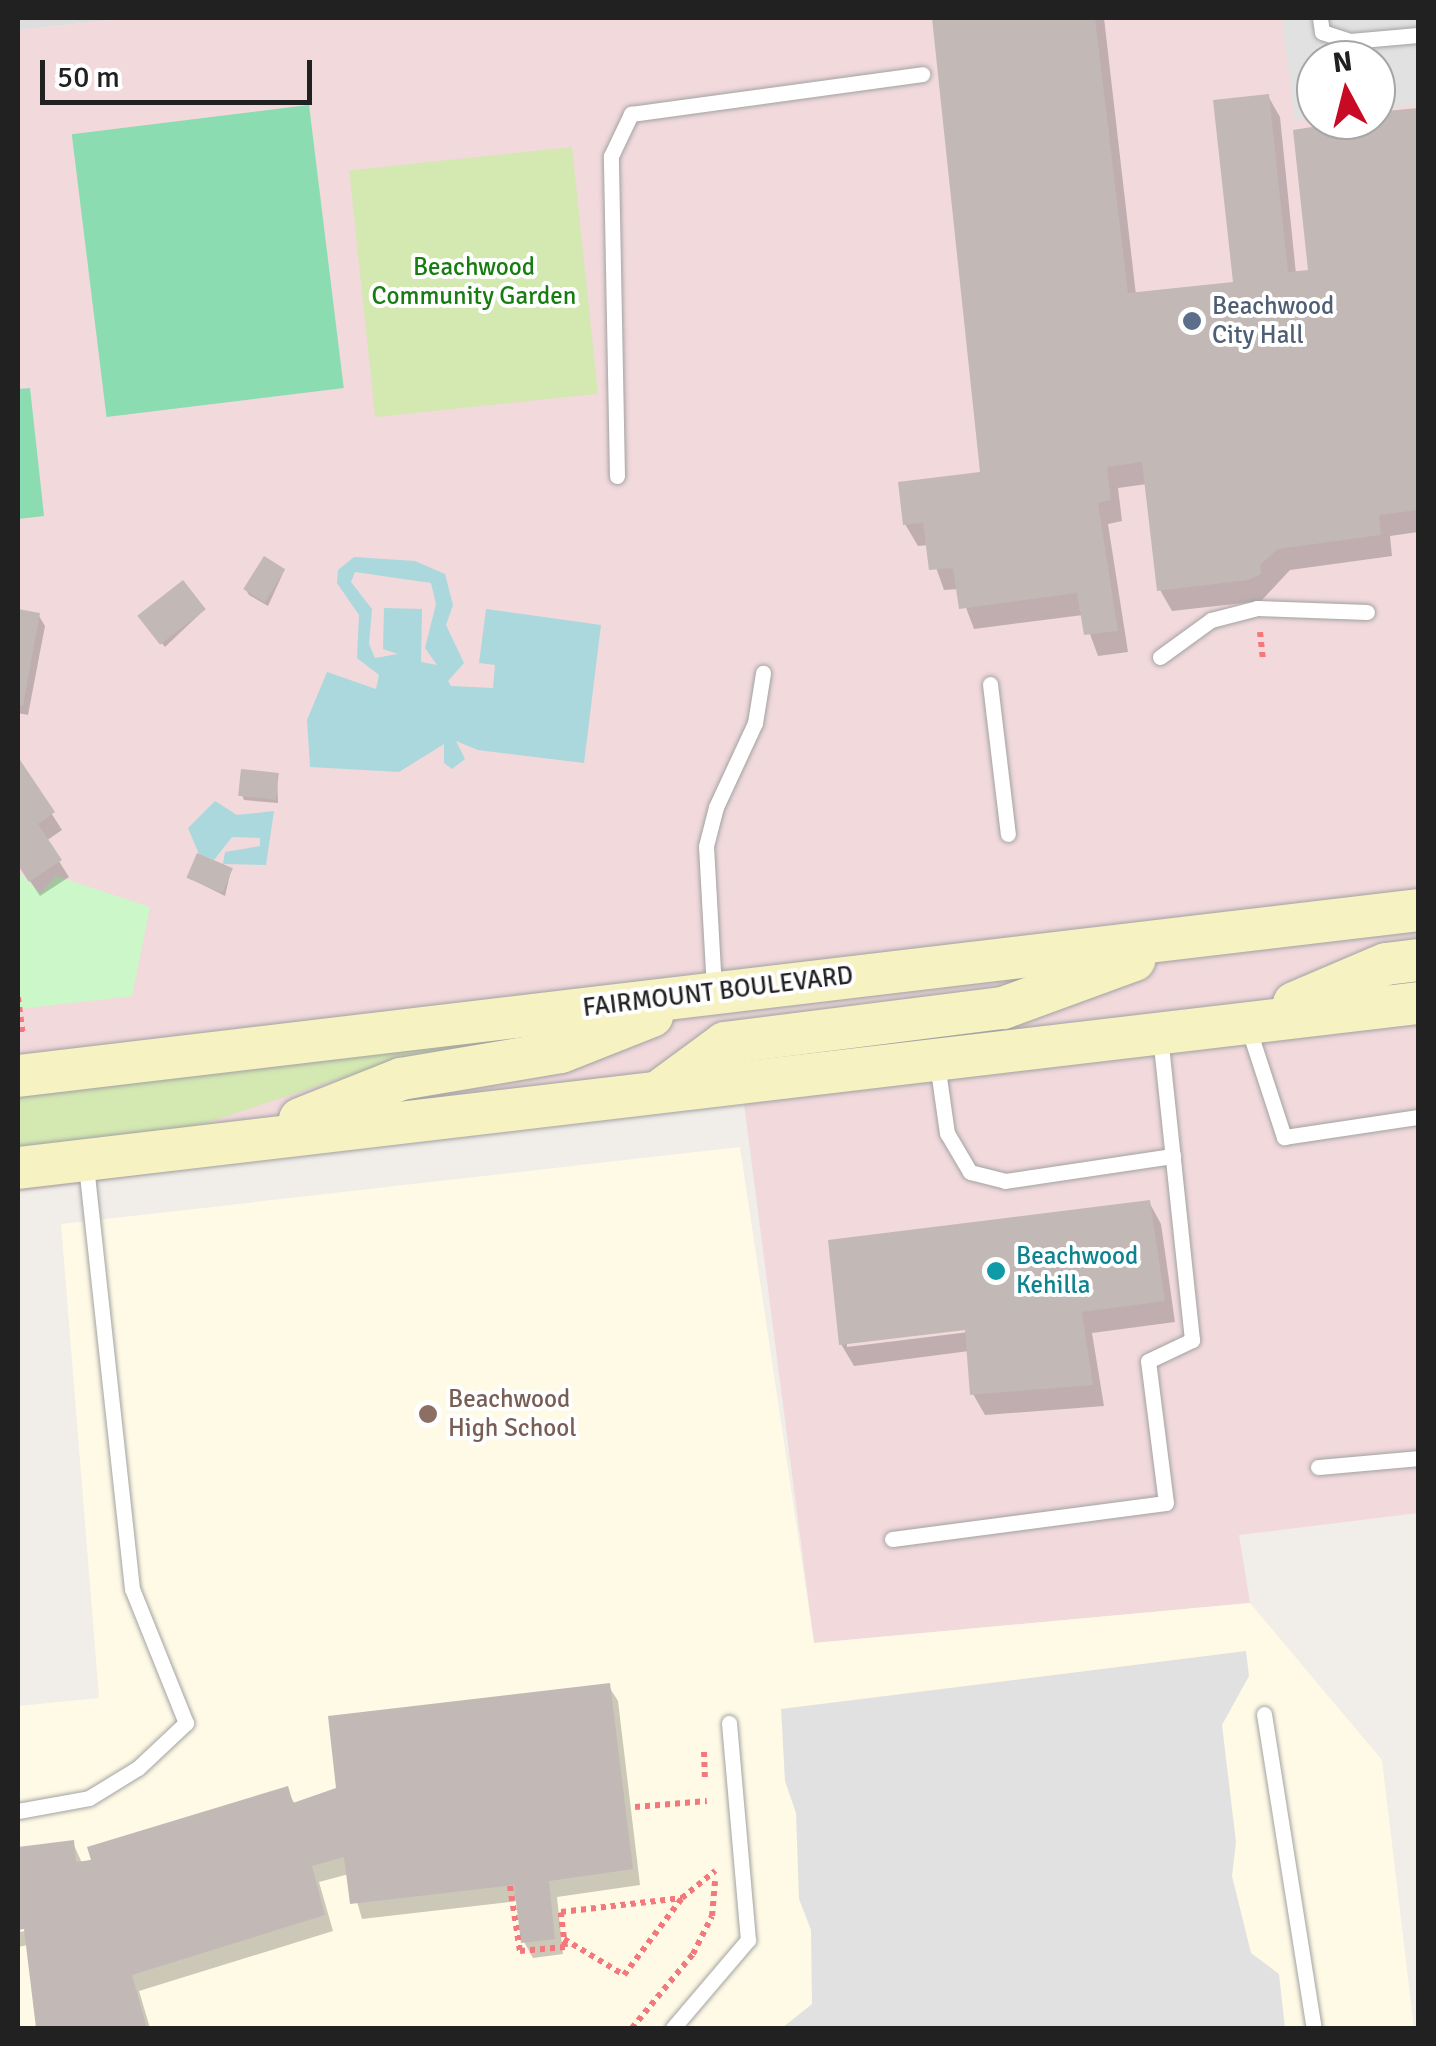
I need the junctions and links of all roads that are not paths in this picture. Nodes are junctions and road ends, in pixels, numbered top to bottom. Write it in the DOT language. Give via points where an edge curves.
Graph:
graph roads {
  1 [pos="1320,18"];
  2 [pos="1418,34"];
  3 [pos="922,74"];
  4 [pos="617,476"];
  5 [pos="1366,612"];
  6 [pos="1160,657"];
  7 [pos="764,673"];
  8 [pos="990,684"];
  9 [pos="1008,834"];
  10 [pos="1418,910"];
  11 [pos="1200,936"];
  12 [pos="1418,960"];
  13 [pos="714,992"];
  14 [pos="1418,1003"];
  15 [pos="1247,1023"];
  16 [pos="1160,1033"];
  17 [pos="936,1059"];
  18 [pos="20,1060"];
  19 [pos="658,1092"];
  20 [pos="1418,1117"];
  21 [pos="251,1139"];
  22 [pos="1173,1156"];
  23 [pos="86,1160"];
  24 [pos="18,1168"];
  25 [pos="1418,1458"];
  26 [pos="1318,1467"];
  27 [pos="892,1539"];
  28 [pos="1264,1714"];
  29 [pos="729,1723"];
  30 [pos="18,1812"];
  31 [pos="674,2028"];
  32 [pos="1314,2028"];
  1 -- 2 [label="lane" via="1322,32 1350,42"];
  3 -- 4 [label="lane" via="631,114 611,156"];
  5 -- 6 [label="lane" via="1257,608 1211,620"];
  7 -- 13 [label="lane" via="755,723 706,846"];
  8 -- 9 [label="lane"];
  10 -- 11 [label="main road, FAIRMOUNT BOULEVARD"];
  11 -- 13 [label="main road, FAIRMOUNT BOULEVARD"];
  11 -- 19 [label="main road" via="1003,1008 725,1043"];
  12 -- 15 [label="main road" via="1386,964"];
  13 -- 18 [label="main road, FAIRMOUNT BOULEVARD"];
  13 -- 21 [label="main road" via="561,1052 401,1078"];
  14 -- 15 [label="main road"];
  15 -- 16 [label="main road"];
  15 -- 20 [label="lane" via="1284,1137"];
  16 -- 17 [label="main road"];
  16 -- 22 [label="lane"];
  17 -- 19 [label="main road"];
  17 -- 22 [label="lane" via="947,1133 970,1172 1005,1181"];
  19 -- 21 [label="main road"];
  21 -- 23 [label="main road"];
  22 -- 27 [label="lane" via="1192,1340 1148,1362 1166,1503"];
  23 -- 24 [label="main road"];
  23 -- 30 [label="lane" via="132,1589 186,1723 138,1768 89,1798"];
  25 -- 26 [label="lane"];
  28 -- 32 [label="lane"];
  29 -- 31 [label="lane" via="748,1940"];
}
